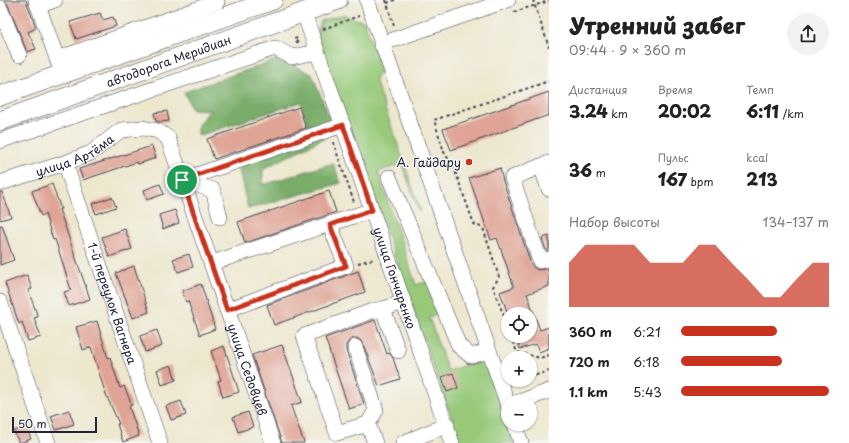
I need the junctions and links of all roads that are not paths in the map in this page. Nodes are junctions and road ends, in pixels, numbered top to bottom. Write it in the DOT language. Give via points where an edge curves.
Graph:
graph roads {
  1 [pos="55,0"];
  2 [pos="273,0"];
  3 [pos="338,0"];
  4 [pos="366,0"];
  5 [pos="508,0"];
  6 [pos="217,2"];
  7 [pos="37,3"];
  8 [pos="301,6"];
  9 [pos="0,8"];
  10 [pos="4,30"];
  11 [pos="381,44"];
  12 [pos="317,52"];
  13 [pos="19,55"];
  14 [pos="59,66"];
  15 [pos="0,96"];
  16 [pos="0,121"];
  17 [pos="343,125"];
  18 [pos="168,138"];
  19 [pos="0,141"];
  20 [pos="65,162"];
  21 [pos="545,164"];
  22 [pos="389,177"];
  23 [pos="182,180"];
  24 [pos="0,183"];
  25 [pos="549,189"];
  26 [pos="372,210"];
  27 [pos="220,217"];
  28 [pos="330,225"];
  29 [pos="549,259"];
  30 [pos="212,263"];
  31 [pos="0,302"];
  32 [pos="404,302"];
  33 [pos="383,309"];
  34 [pos="227,310"];
  35 [pos="355,347"];
  36 [pos="398,351"];
  37 [pos="489,351"];
  38 [pos="549,391"];
  39 [pos="504,395"];
  40 [pos="537,395"];
  41 [pos="368,424"];
  42 [pos="446,425"];
  43 [pos="517,431"];
  44 [pos="48,443"];
  45 [pos="160,443"];
  46 [pos="273,443"];
  47 [pos="375,443"];
  48 [pos="403,443"];
  49 [pos="452,443"];
  50 [pos="521,443"];
  1 -- 7 [label="street"];
  2 -- 14 [label="main road, автодорога Меридиан"];
  3 -- 8 [label="main road, автодорога Меридиан"];
  4 -- 11 [label="street"];
  5 -- 11 [label="street"];
  6 -- 14 [label="street"];
  7 -- 14 [label="street"];
  8 -- 12 [label="street, улица Гончаренко"];
  8 -- 16 [label="main road, автодорога Меридиан"];
  9 -- 10 [label="street"];
  10 -- 13 [label="street"];
  11 -- 37 [label="street"];
  12 -- 17 [label="street, улица Гончаренко"];
  12 -- 19 [label="street" via="292,56 275,48"];
  14 -- 15 [label="main road, автодорога Меридиан"];
  17 -- 23 [label="street"];
  17 -- 26 [label="street, улица Гончаренко"];
  18 -- 20 [label="street, улица Артёма" via="158,131 143,128 120,130 90,153"];
  18 -- 23 [label="street, улица Седовцев"];
  20 -- 24 [label="street, улица Артёма"];
  20 -- 45 [label="street, 1-й переулок Вагнера"];
  21 -- 25 [label="street"];
  21 -- 29 [label="street" via="512,178 540,262"];
  22 -- 37 [label="street" via="459,346 470,356"];
  23 -- 27 [label="street" via="213,190"];
  23 -- 30 [label="street, улица Седовцев"];
  26 -- 28 [label="street"];
  26 -- 32 [label="street, улица Гончаренко"];
  28 -- 30 [label="street"];
  28 -- 34 [label="street" via="346,266"];
  30 -- 34 [label="street, улица Седовцев"];
  31 -- 44 [label="street"];
  32 -- 33 [label="street"];
  32 -- 42 [label="street, улица Гончаренко"];
  33 -- 36 [label="street"];
  33 -- 41 [label="street" via="304,336 337,433"];
  34 -- 46 [label="street, улица Седовцев"];
  35 -- 41 [label="street" via="376,410"];
  37 -- 39 [label="street"];
  38 -- 40 [label="street"];
  41 -- 47 [label="street"];
  42 -- 48 [label="street"];
  42 -- 49 [label="street, улица Гончаренко"];
  43 -- 50 [label="street"];
}
